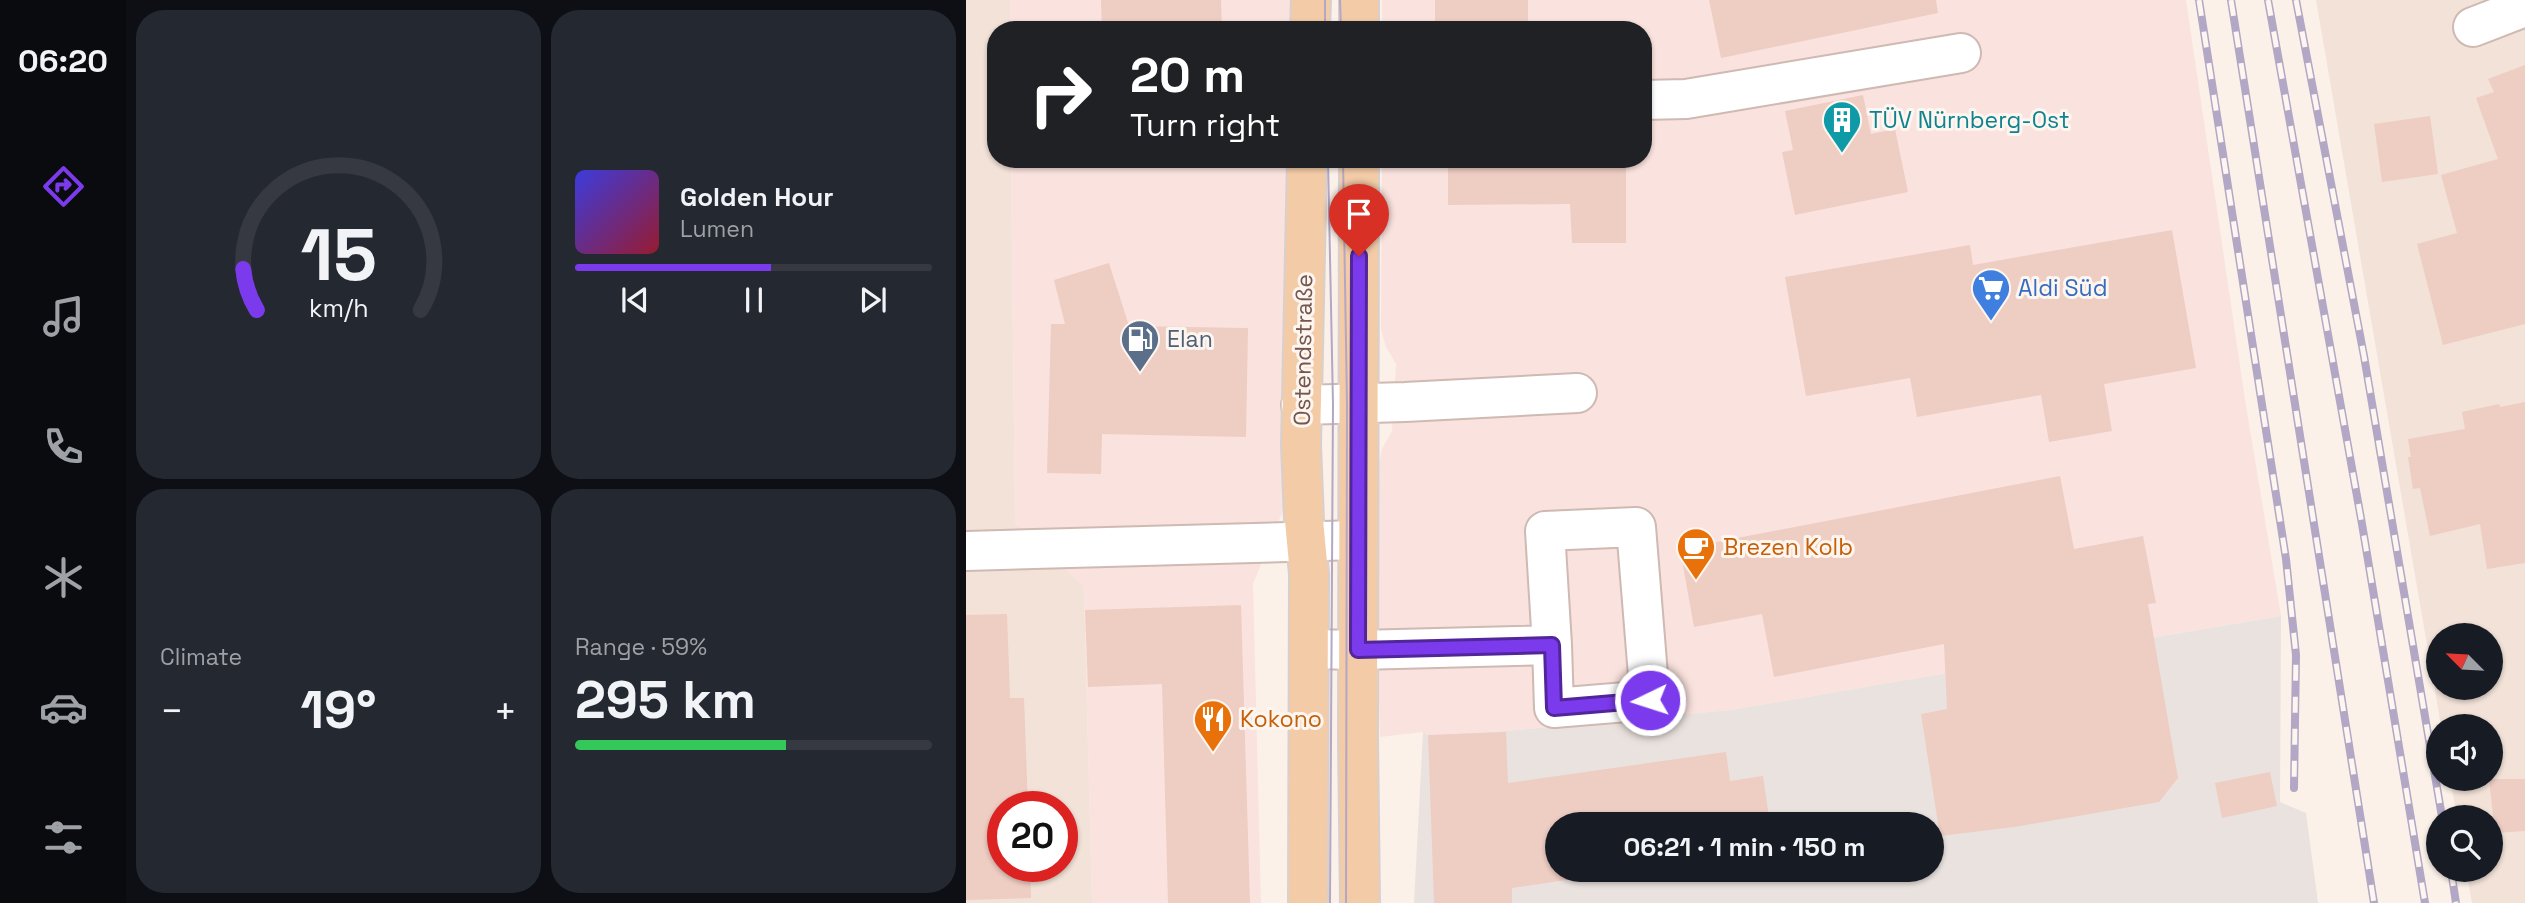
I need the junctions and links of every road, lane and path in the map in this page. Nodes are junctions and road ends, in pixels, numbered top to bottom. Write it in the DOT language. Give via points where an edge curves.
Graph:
graph roads {
  1 [pos="1311,0"];
  2 [pos="1359,0"];
  3 [pos="2525,7"];
  4 [pos="1310,21"];
  5 [pos="1359,21"];
  6 [pos="2473,27"];
  7 [pos="1961,53"];
  8 [pos="1652,100"];
  9 [pos="1307,168"];
  10 [pos="1359,168"];
  11 [pos="1577,393"];
  12 [pos="1359,404"];
  13 [pos="1301,405"];
  14 [pos="1306,540"];
  15 [pos="1358,540"];
  16 [pos="966,551"];
  17 [pos="1552,645"];
  18 [pos="1309,649"];
  19 [pos="1358,650"];
  20 [pos="1308,903"];
  21 [pos="1360,903"];
  1 -- 4 [label="main road"];
  2 -- 5 [label="main road"];
  3 -- 6 [label="street"];
  7 -- 8 [label="street" via="1686,99"];
  9 -- 13 [label="main road, Ostendstraße"];
  10 -- 12 [label="main road"];
  11 -- 12 [label="street"];
  12 -- 13 [label="street"];
  12 -- 15 [label="main road"];
  13 -- 14 [label="main road, Ostendstraße"];
  14 -- 15 [label="street"];
  14 -- 16 [label="street"];
  14 -- 18 [label="main road, Ostendstraße"];
  15 -- 19 [label="main road"];
  17 -- 17 [label="street" via="1545,531 1636,527 1650,700 1554,708"];
  17 -- 19 [label="street"];
  18 -- 19 [label="street"];
  18 -- 20 [label="main road, Ostendstraße"];
  19 -- 21 [label="main road"];
}
